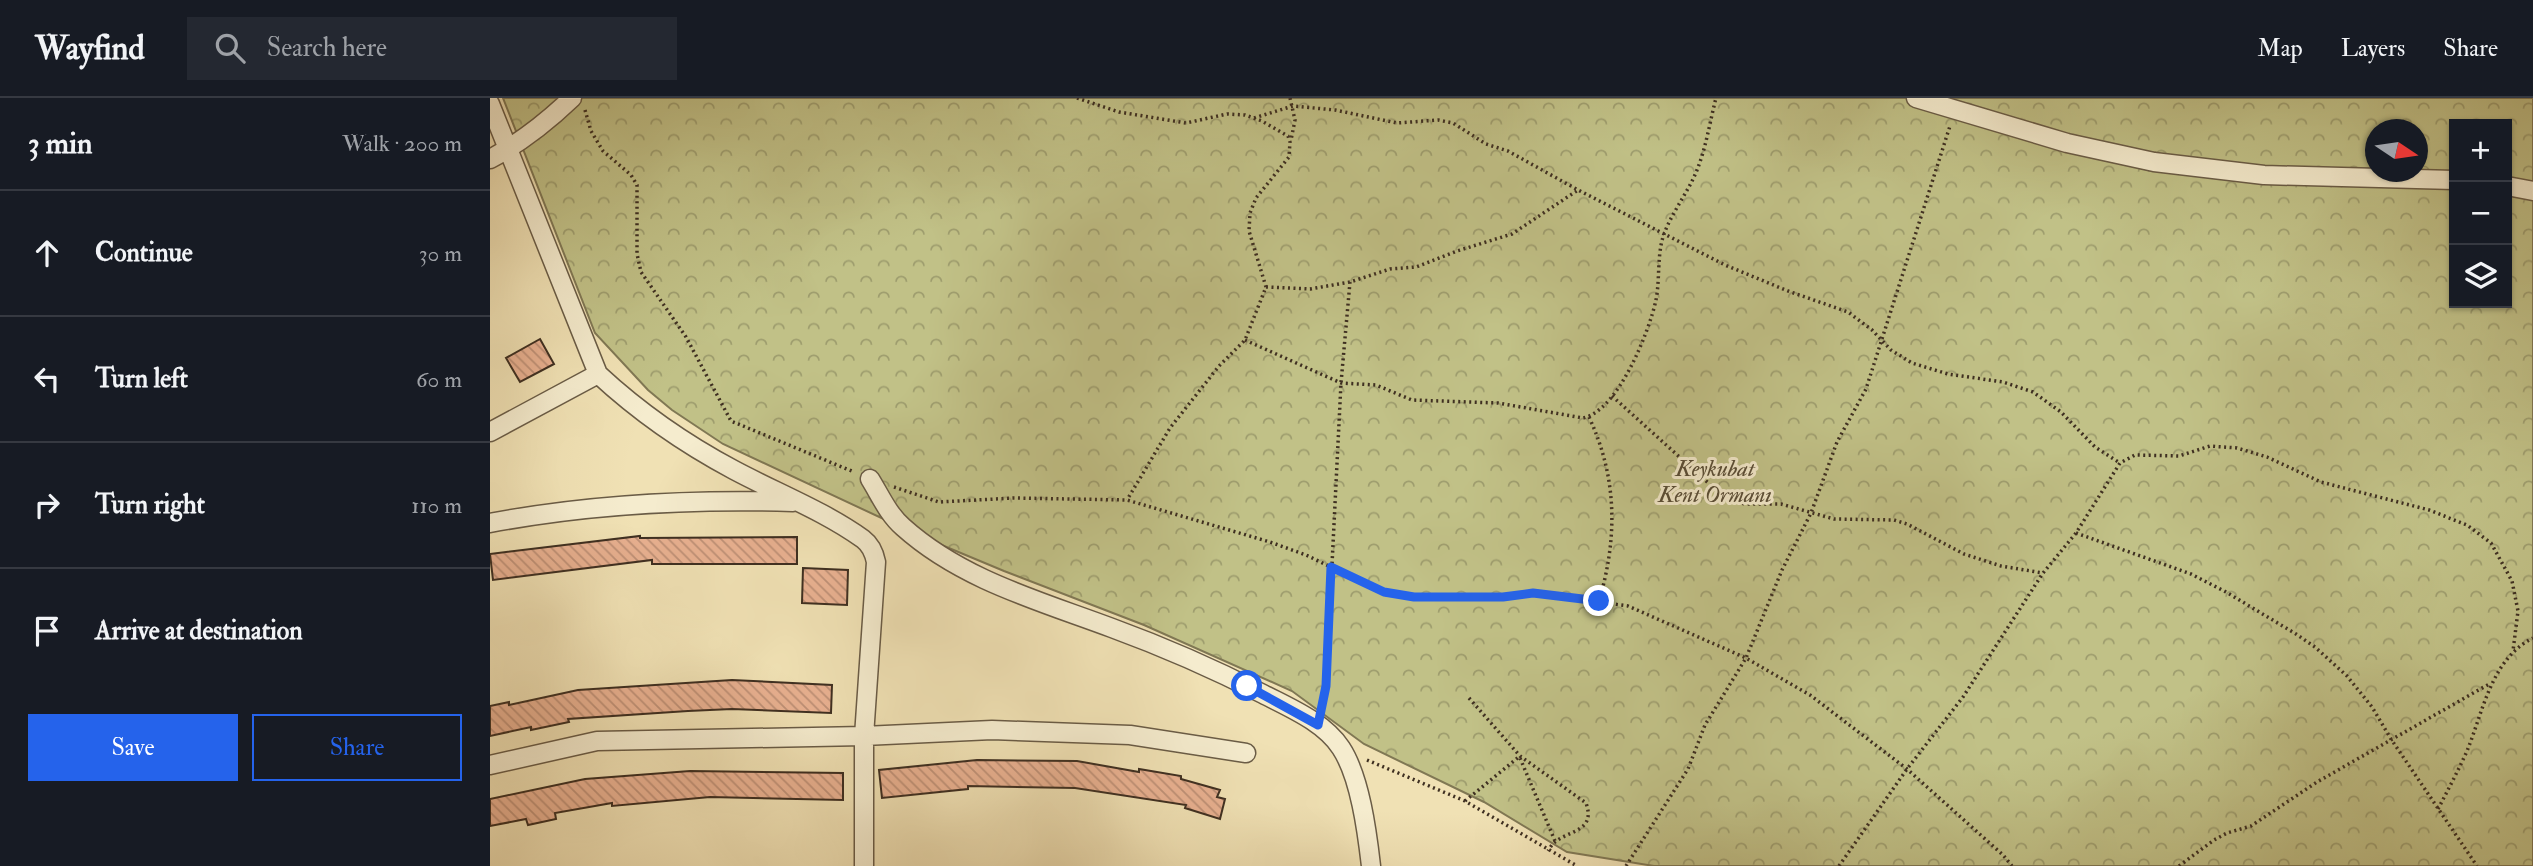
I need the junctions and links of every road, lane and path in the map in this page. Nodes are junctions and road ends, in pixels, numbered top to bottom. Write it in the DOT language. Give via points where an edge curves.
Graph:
graph roads {
  1 [pos="1077,98"];
  2 [pos="1290,98"];
  3 [pos="1716,98"];
  4 [pos="1916,98"];
  5 [pos="578,100"];
  6 [pos="490,104"];
  7 [pos="1293,106"];
  8 [pos="1955,111"];
  9 [pos="1254,118"];
  10 [pos="1290,142"];
  11 [pos="508,149"];
  12 [pos="490,159"];
  13 [pos="2449,180"];
  14 [pos="2512,187"];
  15 [pos="1578,190"];
  16 [pos="2533,191"];
  17 [pos="1664,234"];
  18 [pos="1350,282"];
  19 [pos="1266,287"];
  20 [pos="1245,340"];
  21 [pos="1881,341"];
  22 [pos="598,374"];
  23 [pos="1341,383"];
  24 [pos="1612,396"];
  25 [pos="1589,417"];
  26 [pos="490,432"];
  27 [pos="2120,463"];
  28 [pos="870,479"];
  29 [pos="1127,500"];
  30 [pos="800,502"];
  31 [pos="1811,513"];
  32 [pos="490,523"];
  33 [pos="2076,533"];
  34 [pos="1331,567"];
  35 [pos="2043,573"];
  36 [pos="1599,601"];
  37 [pos="2533,638"];
  38 [pos="2514,651"];
  39 [pos="1746,658"];
  40 [pos="2491,683"];
  41 [pos="1469,698"];
  42 [pos="1318,725"];
  43 [pos="863,736"];
  44 [pos="2391,739"];
  45 [pos="1342,750"];
  46 [pos="1246,753"];
  47 [pos="1520,756"];
  48 [pos="490,765"];
  49 [pos="1907,769"];
  50 [pos="1465,802"];
  51 [pos="2438,809"];
  52 [pos="1555,842"];
  53 [pos="1548,851"];
  54 [pos="864,866"];
  55 [pos="1371,866"];
  56 [pos="1577,866"];
  57 [pos="1626,866"];
  58 [pos="1839,866"];
  59 [pos="2012,866"];
  60 [pos="2179,866"];
  61 [pos="2477,866"];
  1 -- 9 [label="path" via="1119,112 1186,123 1227,114"];
  2 -- 7 [label="path"];
  3 -- 17 [label="path" via="1698,170"];
  4 -- 8 [label="street"];
  5 -- 11 [label="street"];
  5 -- 28 [label="path" via="596,142 637,186 641,272 686,337 731,421"];
  6 -- 11 [label="street"];
  7 -- 9 [label="path"];
  7 -- 10 [label="path"];
  7 -- 15 [label="path" via="1397,123 1453,123"];
  8 -- 13 [label="street" via="2100,151 2208,169 2305,177"];
  8 -- 21 [label="path"];
  9 -- 10 [label="path"];
  10 -- 19 [label="path" via="1289,157 1256,198 1249,222"];
  11 -- 12 [label="street"];
  11 -- 22 [label="street"];
  14 -- 16 [label="street"];
  15 -- 17 [label="path"];
  15 -- 18 [label="path" via="1512,234 1416,267 1390,269"];
  17 -- 21 [label="path" via="1756,279 1848,312"];
  17 -- 24 [label="path" via="1650,322"];
  18 -- 19 [label="path" via="1310,289"];
  18 -- 23 [label="path"];
  19 -- 20 [label="path"];
  20 -- 23 [label="path"];
  20 -- 29 [label="path" via="1170,428"];
  21 -- 27 [label="path" via="1912,363 2034,392 2062,412 2095,447"];
  21 -- 31 [label="path" via="1866,389 1837,442"];
  22 -- 26 [label="street"];
  22 -- 30 [label="street" via="665,429 733,470"];
  23 -- 25 [label="path" via="1376,385 1421,401 1498,403"];
  23 -- 34 [label="path"];
  24 -- 25 [label="path"];
  24 -- 31 [label="path" via="1726,499 1781,504"];
  25 -- 36 [label="path" via="1608,469 1613,508 1611,552"];
  27 -- 33 [label="path"];
  27 -- 38 [label="path" via="2135,455 2179,456 2202,446 2224,446 2267,457 2321,482 2429,510 2467,525 2491,543 2512,581 2518,611"];
  28 -- 29 [label="path" via="939,502"];
  28 -- 42 [label="street" via="903,527 960,565 1021,596 1212,669"];
  29 -- 34 [label="path" via="1233,530"];
  30 -- 32 [label="street" via="647,504"];
  30 -- 43 [label="street" via="864,539 875,556"];
  31 -- 35 [label="path" via="1849,520 1894,520 1964,555"];
  31 -- 39 [label="path"];
  33 -- 35 [label="path"];
  33 -- 44 [label="path" via="2191,573 2296,634 2347,676"];
  34 -- 36 [label="path" via="1384,592 1414,597 1533,593"];
  34 -- 42 [label="path" via="1326,686"];
  35 -- 49 [label="path" via="1963,697"];
  36 -- 39 [label="path" via="1640,610"];
  37 -- 38 [label="path"];
  38 -- 40 [label="path"];
  39 -- 49 [label="path" via="1810,695"];
  39 -- 57 [label="path" via="1705,725 1688,769"];
  40 -- 44 [label="path"];
  40 -- 51 [label="path"];
  41 -- 47 [label="path"];
  42 -- 45 [label="street"];
  43 -- 46 [label="street" via="992,730 1130,735"];
  43 -- 48 [label="street" via="597,741"];
  43 -- 54 [label="street"];
  44 -- 51 [label="path"];
  44 -- 60 [label="path" via="2252,826 2214,840"];
  45 -- 50 [label="path"];
  45 -- 55 [label="street" via="1353,775"];
  47 -- 50 [label="path"];
  47 -- 52 [label="path"];
  47 -- 52 [label="path" via="1588,807 1581,829"];
  49 -- 58 [label="path"];
  49 -- 59 [label="path"];
  50 -- 53 [label="path"];
  51 -- 61 [label="path"];
  52 -- 53 [label="path"];
  53 -- 56 [label="path"];
}
